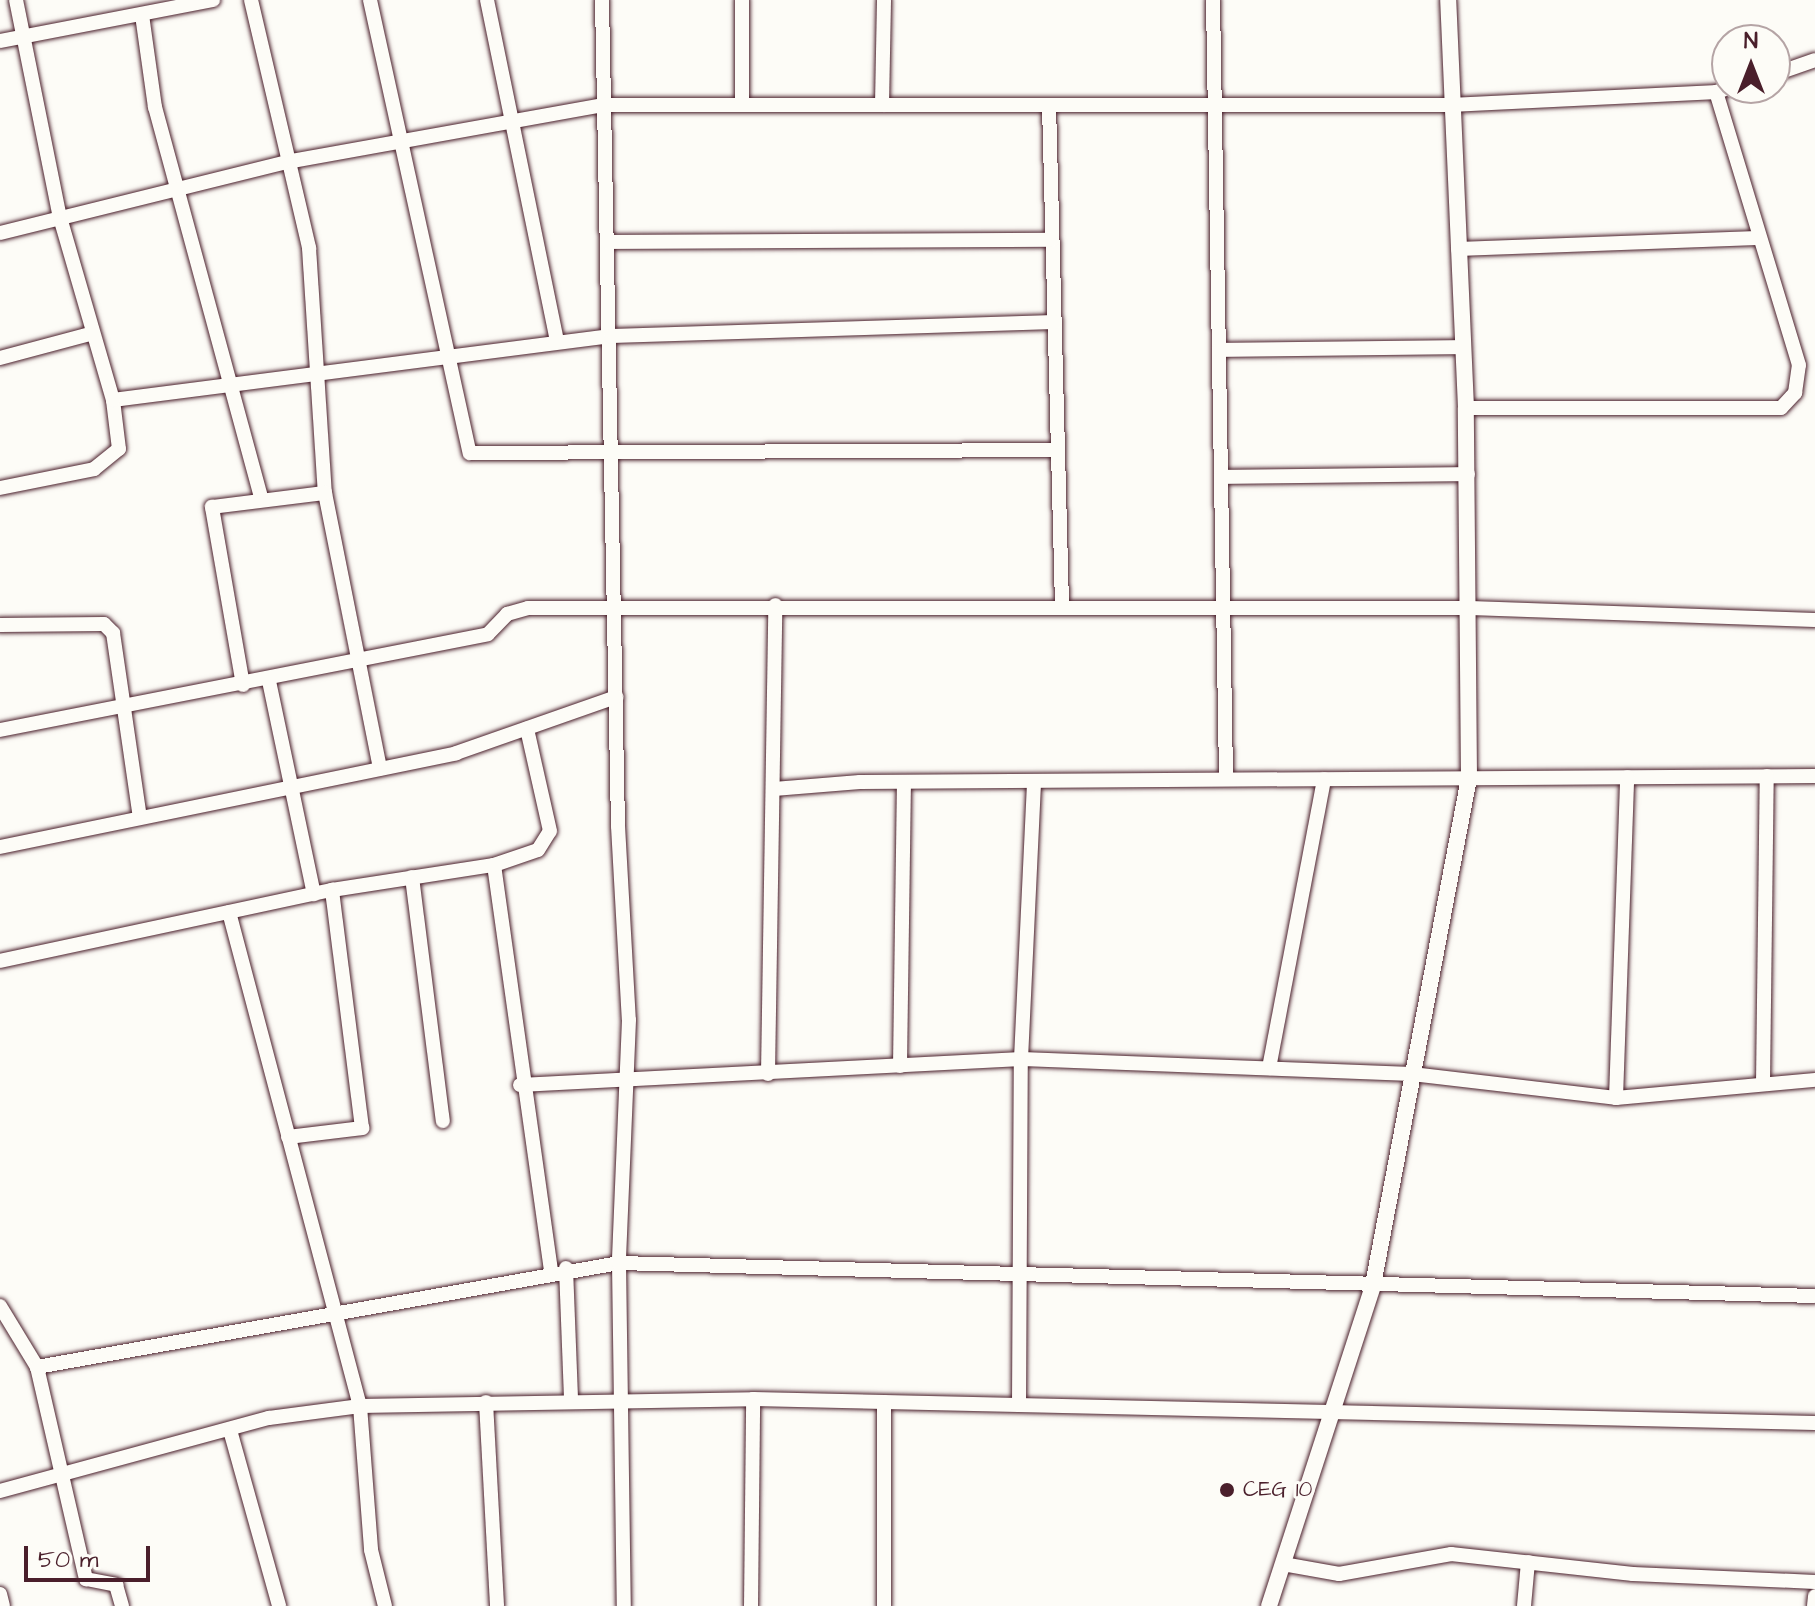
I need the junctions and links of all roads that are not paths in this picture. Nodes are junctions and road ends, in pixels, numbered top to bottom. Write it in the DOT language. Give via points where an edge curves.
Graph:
graph roads {
  1 [pos="16,0"];
  2 [pos="213,0"];
  3 [pos="251,0"];
  4 [pos="370,0"];
  5 [pos="487,0"];
  6 [pos="602,0"];
  7 [pos="742,0"];
  8 [pos="884,0"];
  9 [pos="1213,0"];
  10 [pos="1448,0"];
  11 [pos="142,15"];
  12 [pos="28,38"];
  13 [pos="0,41"];
  14 [pos="1815,60"];
  15 [pos="1791,68"];
  16 [pos="1711,91"];
  17 [pos="1725,104"];
  18 [pos="604,105"];
  19 [pos="742,105"];
  20 [pos="882,105"];
  21 [pos="1049,105"];
  22 [pos="1214,105"];
  23 [pos="1452,105"];
  24 [pos="514,121"];
  25 [pos="400,141"];
  26 [pos="292,161"];
  27 [pos="179,188"];
  28 [pos="60,218"];
  29 [pos="0,233"];
  30 [pos="1757,238"];
  31 [pos="1052,240"];
  32 [pos="607,242"];
  33 [pos="1458,249"];
  34 [pos="1055,322"];
  35 [pos="90,334"];
  36 [pos="611,336"];
  37 [pos="557,342"];
  38 [pos="1463,347"];
  39 [pos="1219,350"];
  40 [pos="449,356"];
  41 [pos="0,358"];
  42 [pos="317,372"];
  43 [pos="235,389"];
  44 [pos="113,400"];
  45 [pos="1466,408"];
  46 [pos="1058,450"];
  47 [pos="611,451"];
  48 [pos="1468,474"];
  49 [pos="1221,477"];
  50 [pos="0,488"];
  51 [pos="325,493"];
  52 [pos="261,496"];
  53 [pos="614,605"];
  54 [pos="775,605"];
  55 [pos="1062,606"];
  56 [pos="1223,607"];
  57 [pos="1470,608"];
  58 [pos="1815,620"];
  59 [pos="0,625"];
  60 [pos="359,661"];
  61 [pos="269,681"];
  62 [pos="243,685"];
  63 [pos="616,697"];
  64 [pos="119,708"];
  65 [pos="527,729"];
  66 [pos="0,730"];
  67 [pos="380,769"];
  68 [pos="1767,776"];
  69 [pos="1815,776"];
  70 [pos="1627,777"];
  71 [pos="1469,778"];
  72 [pos="1226,779"];
  73 [pos="1324,779"];
  74 [pos="1034,781"];
  75 [pos="904,782"];
  76 [pos="291,786"];
  77 [pos="774,789"];
  78 [pos="140,817"];
  79 [pos="0,847"];
  80 [pos="494,865"];
  81 [pos="412,877"];
  82 [pos="332,890"];
  83 [pos="314,894"];
  84 [pos="229,912"];
  85 [pos="0,961"];
  86 [pos="1021,1059"];
  87 [pos="900,1066"];
  88 [pos="1269,1068"];
  89 [pos="768,1074"];
  90 [pos="1412,1074"];
  91 [pos="624,1079"];
  92 [pos="1815,1080"];
  93 [pos="1763,1083"];
  94 [pos="520,1085"];
  95 [pos="1616,1098"];
  96 [pos="443,1121"];
  97 [pos="288,1137"];
  98 [pos="619,1263"];
  99 [pos="559,1270"];
  100 [pos="1020,1276"];
  101 [pos="1373,1285"];
  102 [pos="1815,1296"];
  103 [pos="0,1306"];
  104 [pos="329,1313"];
  105 [pos="37,1367"];
  106 [pos="571,1399"];
  107 [pos="753,1399"];
  108 [pos="619,1400"];
  109 [pos="486,1402"];
  110 [pos="884,1402"];
  111 [pos="1019,1405"];
  112 [pos="360,1406"];
  113 [pos="1335,1411"];
  114 [pos="1815,1423"];
  115 [pos="230,1430"];
  116 [pos="60,1472"];
  117 [pos="0,1491"];
  118 [pos="1528,1562"];
  119 [pos="1283,1564"];
  120 [pos="1815,1582"];
  121 [pos="0,1594"];
  122 [pos="1815,1596"];
  123 [pos="3,1606"];
  124 [pos="122,1606"];
  125 [pos="279,1606"];
  126 [pos="385,1606"];
  127 [pos="497,1606"];
  128 [pos="624,1606"];
  129 [pos="751,1606"];
  130 [pos="884,1606"];
  131 [pos="1269,1606"];
  132 [pos="1524,1606"];
  133 [pos="1814,1606"];
  1 -- 12 [label="street"];
  2 -- 11 [label="street"];
  3 -- 26 [label="street"];
  4 -- 25 [label="street"];
  5 -- 24 [label="street"];
  6 -- 18 [label="street"];
  7 -- 19 [label="street"];
  8 -- 20 [label="street"];
  9 -- 22 [label="street"];
  10 -- 23 [label="street"];
  11 -- 12 [label="street"];
  11 -- 27 [label="street" via="155,107"];
  12 -- 13 [label="street"];
  12 -- 28 [label="street"];
  14 -- 15 [label="street"];
  16 -- 23 [label="street"];
  17 -- 30 [label="street"];
  18 -- 19 [label="street"];
  18 -- 24 [label="street"];
  18 -- 32 [label="street"];
  19 -- 20 [label="street"];
  20 -- 21 [label="street"];
  21 -- 22 [label="street"];
  21 -- 31 [label="street"];
  22 -- 23 [label="street"];
  22 -- 39 [label="street"];
  23 -- 33 [label="street"];
  24 -- 25 [label="street"];
  24 -- 37 [label="street"];
  25 -- 26 [label="street"];
  25 -- 40 [label="street"];
  26 -- 27 [label="street"];
  26 -- 42 [label="street" via="309,248"];
  27 -- 28 [label="street"];
  27 -- 43 [label="street"];
  28 -- 29 [label="street"];
  28 -- 35 [label="street"];
  30 -- 33 [label="street"];
  30 -- 45 [label="street" via="1799,365 1799,386 1781,408"];
  31 -- 32 [label="street"];
  31 -- 34 [label="street"];
  32 -- 36 [label="street"];
  33 -- 38 [label="street"];
  34 -- 36 [label="street"];
  34 -- 46 [label="street"];
  35 -- 41 [label="street"];
  35 -- 44 [label="street"];
  36 -- 37 [label="street"];
  36 -- 47 [label="street"];
  37 -- 40 [label="street"];
  38 -- 39 [label="street"];
  38 -- 45 [label="street"];
  39 -- 49 [label="street"];
  40 -- 42 [label="street"];
  40 -- 47 [label="street" via="470,453"];
  42 -- 43 [label="street"];
  42 -- 51 [label="street"];
  43 -- 44 [label="street"];
  43 -- 52 [label="street"];
  44 -- 50 [label="street" via="119,449 112,462"];
  45 -- 48 [label="street"];
  46 -- 47 [label="street"];
  46 -- 55 [label="street"];
  47 -- 53 [label="street"];
  48 -- 49 [label="street"];
  48 -- 57 [label="street"];
  49 -- 56 [label="street"];
  51 -- 52 [label="street"];
  51 -- 60 [label="street"];
  52 -- 62 [label="street" via="212,507"];
  53 -- 54 [label="street"];
  53 -- 60 [label="street" via="528,608 507,614 488,634"];
  53 -- 63 [label="street"];
  54 -- 55 [label="street"];
  54 -- 77 [label="street"];
  55 -- 56 [label="street"];
  56 -- 57 [label="street"];
  56 -- 72 [label="street"];
  57 -- 58 [label="street"];
  57 -- 71 [label="street"];
  59 -- 64 [label="street" via="104,624 113,633"];
  60 -- 61 [label="street"];
  60 -- 67 [label="street"];
  61 -- 62 [label="street"];
  61 -- 76 [label="street"];
  62 -- 64 [label="street"];
  63 -- 65 [label="street"];
  63 -- 91 [label="street" via="629,1020"];
  64 -- 66 [label="street"];
  64 -- 78 [label="street"];
  65 -- 67 [label="street"];
  65 -- 80 [label="street" via="550,831 538,850"];
  67 -- 76 [label="street"];
  68 -- 69 [label="street"];
  68 -- 70 [label="street"];
  68 -- 93 [label="street"];
  70 -- 71 [label="street"];
  70 -- 95 [label="street"];
  71 -- 73 [label="street"];
  71 -- 90 [label="street"];
  72 -- 73 [label="street"];
  72 -- 74 [label="street"];
  73 -- 88 [label="street"];
  74 -- 75 [label="street"];
  74 -- 86 [label="street"];
  75 -- 77 [label="street"];
  75 -- 87 [label="street"];
  76 -- 78 [label="street"];
  76 -- 83 [label="street"];
  77 -- 89 [label="street"];
  78 -- 79 [label="street"];
  80 -- 81 [label="street"];
  80 -- 94 [label="street"];
  81 -- 82 [label="street"];
  81 -- 96 [label="street"];
  82 -- 83 [label="street"];
  82 -- 97 [label="street" via="362,1128"];
  83 -- 84 [label="street"];
  84 -- 85 [label="street"];
  84 -- 97 [label="street"];
  86 -- 87 [label="street"];
  86 -- 88 [label="street"];
  86 -- 100 [label="street"];
  87 -- 89 [label="street"];
  88 -- 90 [label="street"];
  89 -- 91 [label="street"];
  90 -- 95 [label="street"];
  90 -- 101 [label="street"];
  91 -- 94 [label="street"];
  91 -- 98 [label="street"];
  92 -- 93 [label="street"];
  93 -- 95 [label="street"];
  94 -- 99 [label="street"];
  97 -- 104 [label="street"];
  98 -- 99 [label="street"];
  98 -- 100 [label="street"];
  98 -- 108 [label="street"];
  99 -- 104 [label="street"];
  99 -- 106 [label="street"];
  100 -- 101 [label="street"];
  100 -- 111 [label="street"];
  101 -- 102 [label="street"];
  101 -- 113 [label="street"];
  103 -- 105 [label="street"];
  104 -- 105 [label="street"];
  104 -- 112 [label="street"];
  105 -- 116 [label="street"];
  106 -- 108 [label="street"];
  106 -- 109 [label="street"];
  107 -- 108 [label="street"];
  107 -- 110 [label="street"];
  107 -- 129 [label="street"];
  108 -- 128 [label="street"];
  109 -- 112 [label="street"];
  109 -- 127 [label="street"];
  110 -- 111 [label="street"];
  110 -- 130 [label="street"];
  111 -- 113 [label="street"];
  112 -- 115 [label="street"];
  112 -- 126 [label="street" via="371,1550"];
  113 -- 114 [label="street"];
  113 -- 119 [label="street"];
  115 -- 116 [label="street"];
  115 -- 125 [label="street"];
  116 -- 117 [label="street"];
  116 -- 124 [label="street" via="86,1579 116,1585"];
  118 -- 119 [label="street" via="1451,1554 1339,1574"];
  118 -- 120 [label="street"];
  118 -- 132 [label="street"];
  119 -- 131 [label="street"];
  121 -- 123 [label="street"];
  122 -- 133 [label="street"];
}
